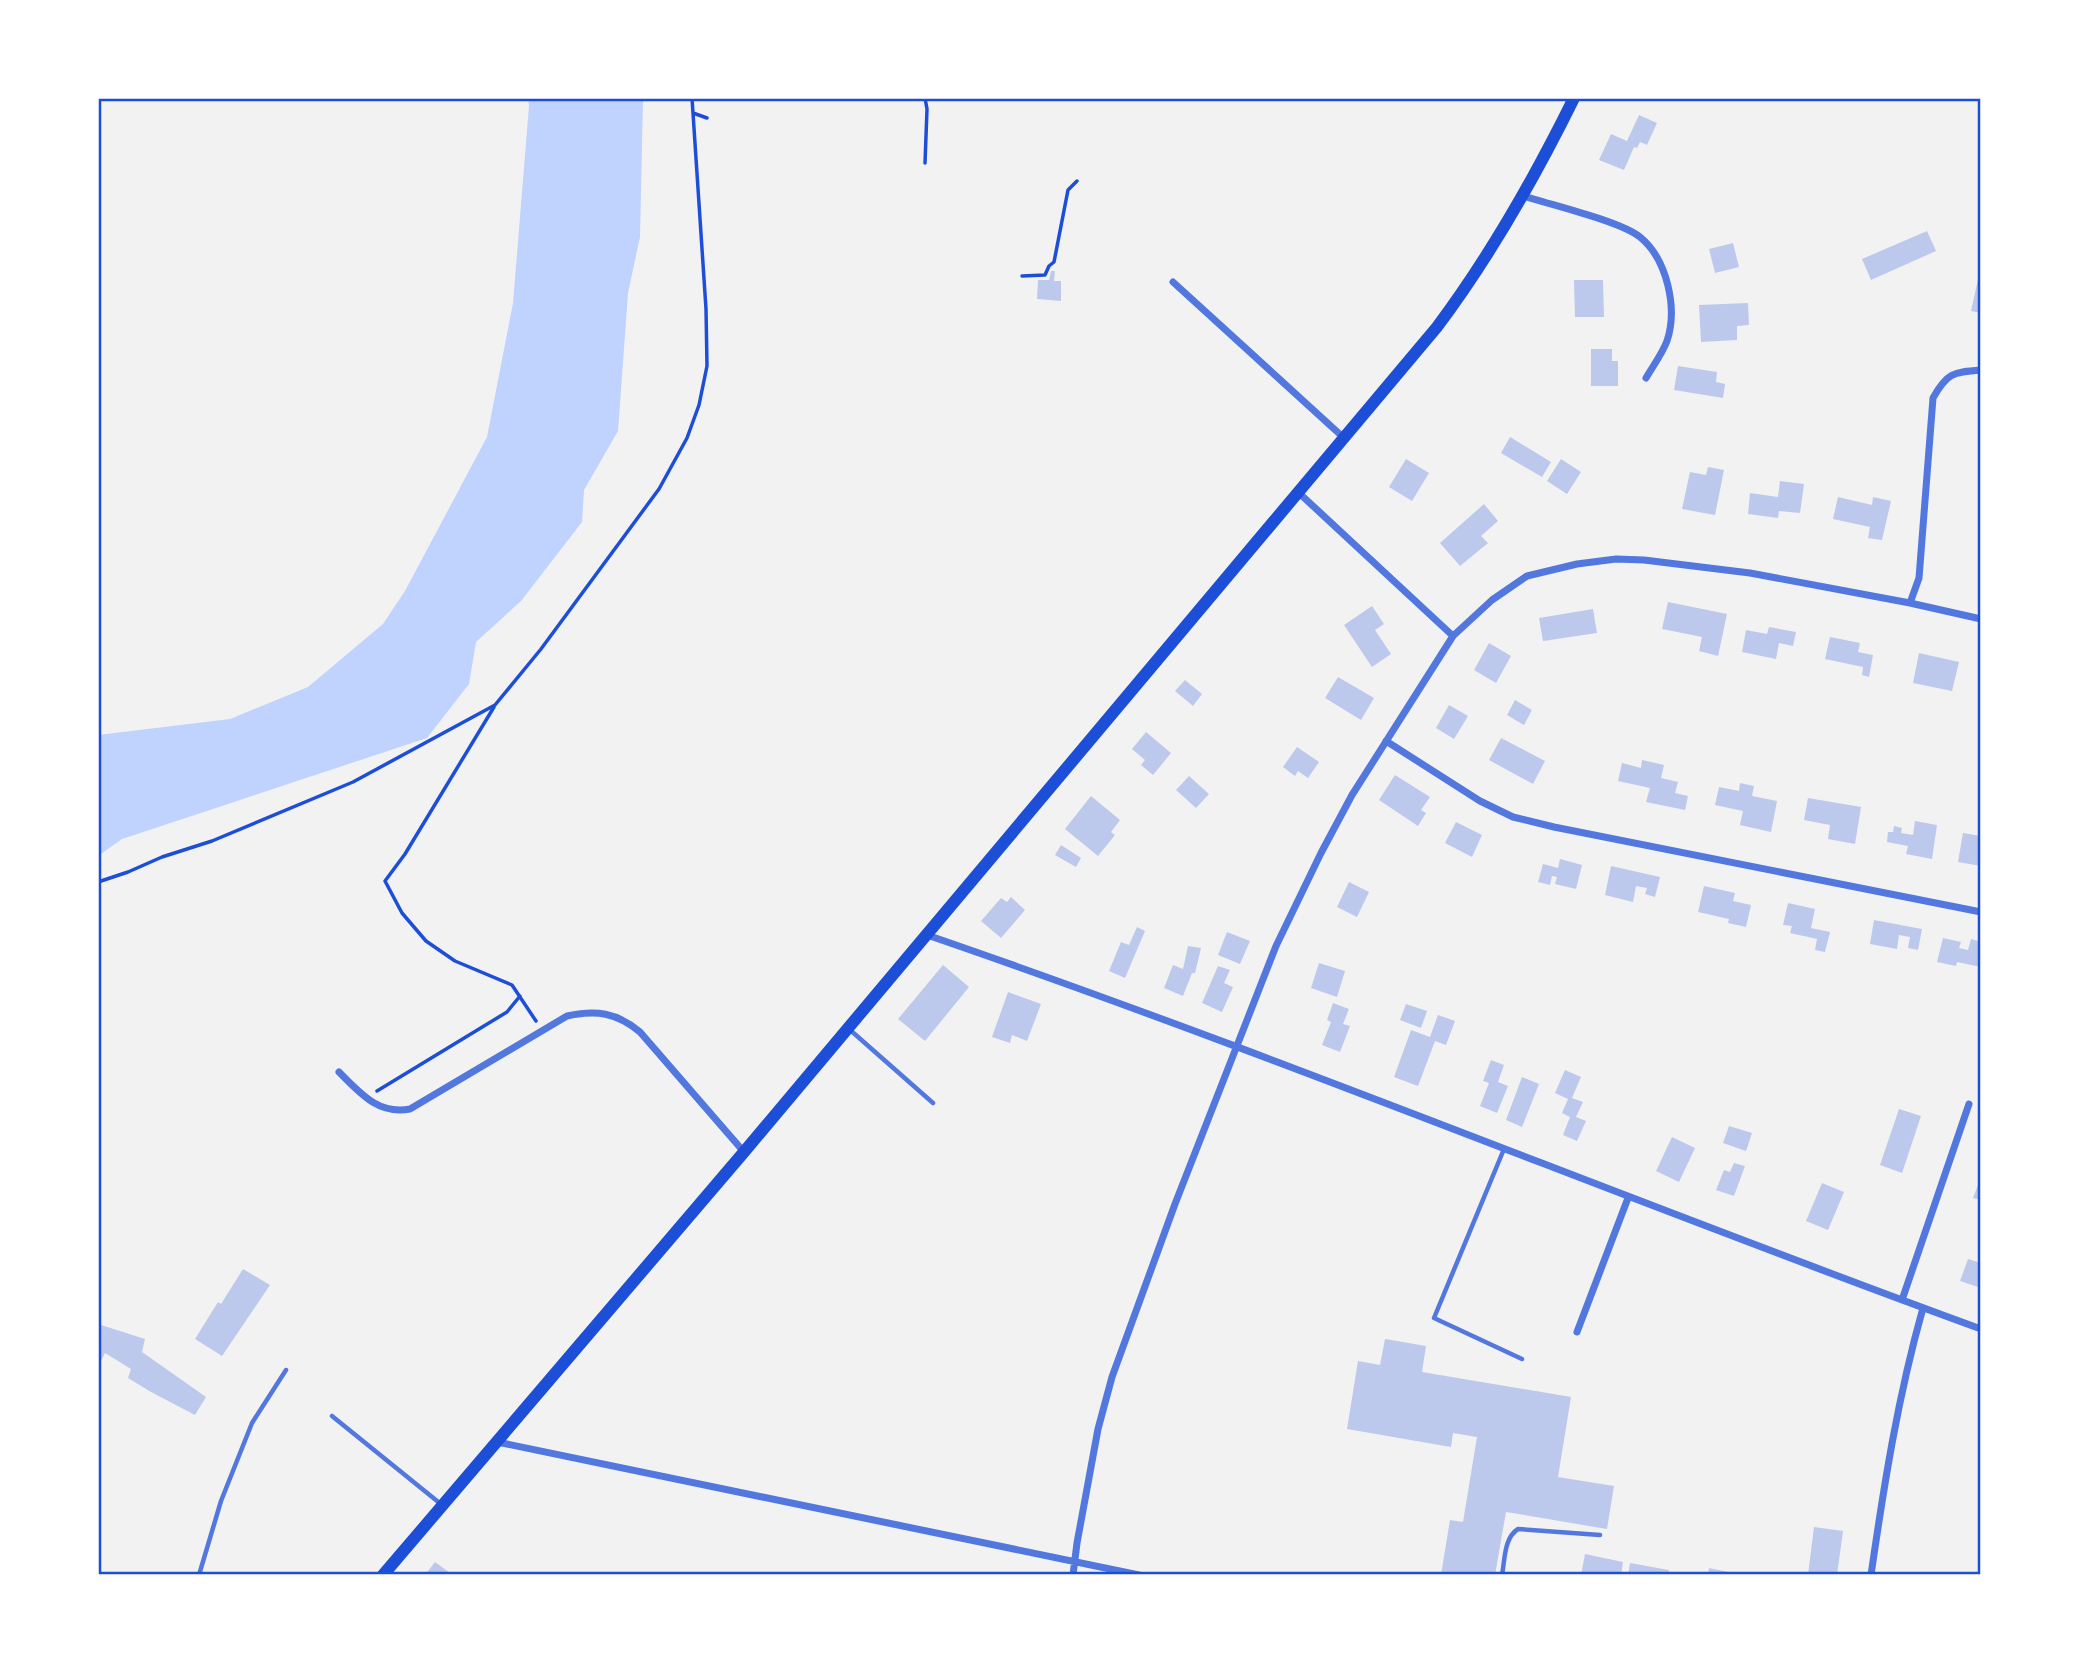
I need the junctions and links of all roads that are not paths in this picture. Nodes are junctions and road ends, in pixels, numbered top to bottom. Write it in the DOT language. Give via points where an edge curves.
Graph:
graph roads {
  1 [pos="1574,98"];
  2 [pos="1524,196"];
  3 [pos="1173,282"];
  4 [pos="1981,370"];
  5 [pos="1646,378"];
  6 [pos="1344,438"];
  7 [pos="1298,493"];
  8 [pos="1910,603"];
  9 [pos="1981,618"];
  10 [pos="1453,636"];
  11 [pos="1386,741"];
  12 [pos="1981,912"];
  13 [pos="927,935"];
  14 [pos="848,1028"];
  15 [pos="1235,1047"];
  16 [pos="339,1072"];
  17 [pos="933,1103"];
  18 [pos="1969,1104"];
  19 [pos="1504,1149"];
  20 [pos="744,1152"];
  21 [pos="1628,1198"];
  22 [pos="1902,1300"];
  23 [pos="1923,1308"];
  24 [pos="1981,1329"];
  25 [pos="1577,1332"];
  26 [pos="1522,1359"];
  27 [pos="286,1370"];
  28 [pos="332,1416"];
  29 [pos="497,1443"];
  30 [pos="442,1505"];
  31 [pos="1600,1535"];
  32 [pos="1074,1563"];
  33 [pos="199,1575"];
  34 [pos="383,1575"];
  35 [pos="1073,1575"];
  36 [pos="1139,1575"];
  37 [pos="1502,1575"];
  38 [pos="1871,1575"];
  1 -- 2 [label="main road"];
  2 -- 5 [label="street" via="1620,227 1639,237 1655,256 1666,280 1671,319 1665,345"];
  2 -- 6 [label="main road" via="1464,291"];
  3 -- 6 [label="street"];
  4 -- 8 [label="street" via="1956,372 1942,382 1933,398 1919,578"];
  6 -- 7 [label="main road"];
  7 -- 10 [label="street"];
  7 -- 13 [label="main road"];
  8 -- 9 [label="street"];
  8 -- 10 [label="street" via="1750,573 1616,559 1527,576"];
  10 -- 11 [label="street"];
  11 -- 12 [label="street" via="1513,817"];
  11 -- 15 [label="street" via="1308,878"];
  13 -- 14 [label="main road"];
  13 -- 15 [label="street"];
  14 -- 17 [label="lane"];
  14 -- 20 [label="main road"];
  15 -- 19 [label="street"];
  15 -- 32 [label="street" via="1112,1377"];
  16 -- 20 [label="street" via="367,1100 397,1112 410,1110 567,1016 606,1012 640,1031"];
  18 -- 22 [label="street"];
  19 -- 21 [label="street"];
  19 -- 26 [label="lane" via="1434,1318"];
  20 -- 29 [label="main road"];
  21 -- 22 [label="street"];
  21 -- 25 [label="street"];
  22 -- 23 [label="street"];
  23 -- 24 [label="street"];
  23 -- 38 [label="street" via="1889,1451"];
  27 -- 33 [label="lane" via="252,1423 221,1501"];
  28 -- 30 [label="lane"];
  29 -- 30 [label="main road"];
  29 -- 32 [label="street"];
  30 -- 34 [label="main road"];
  31 -- 37 [label="lane" via="1518,1528 1508,1540"];
  32 -- 35 [label="street"];
  32 -- 36 [label="street"];
}
